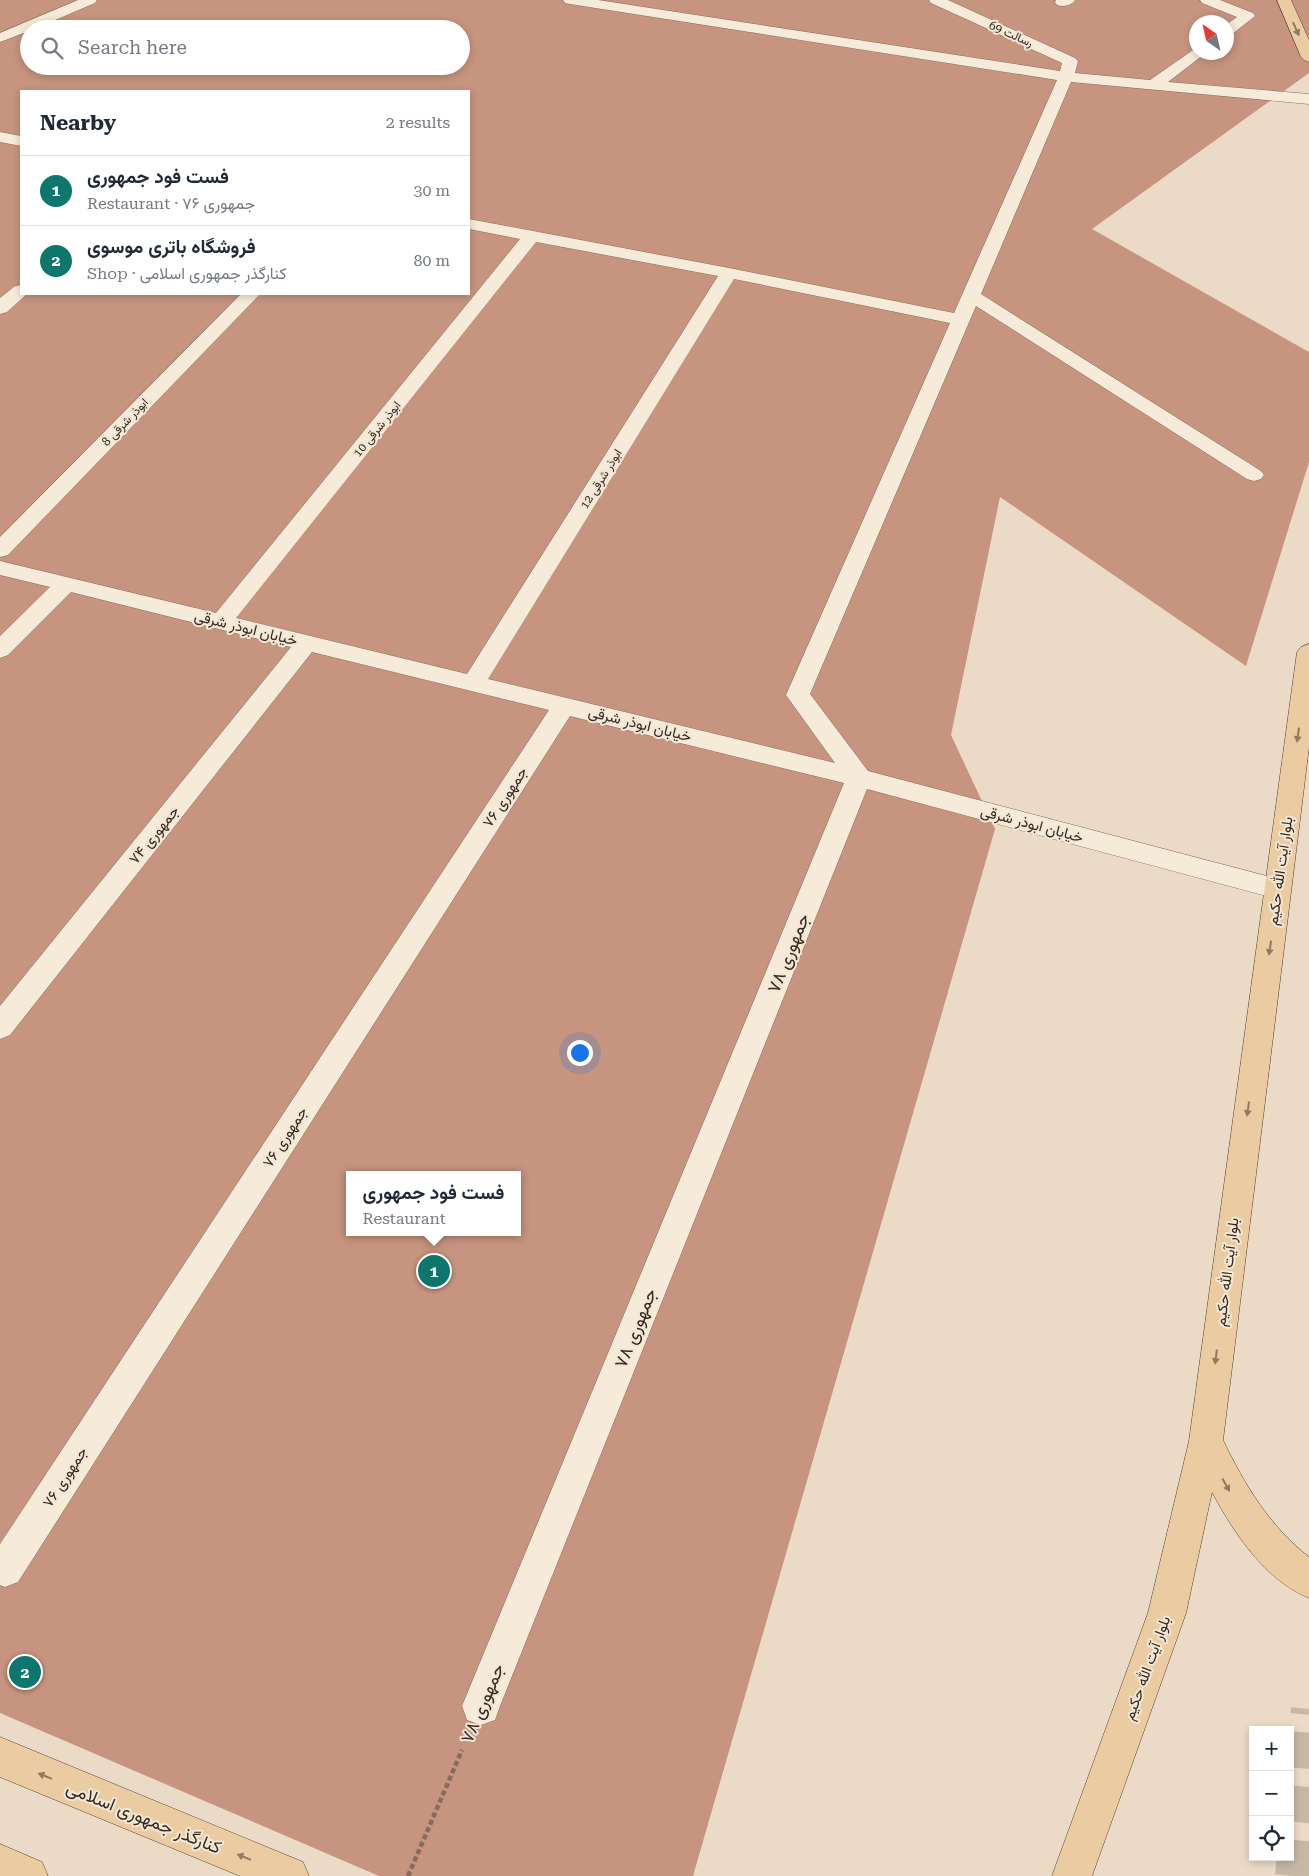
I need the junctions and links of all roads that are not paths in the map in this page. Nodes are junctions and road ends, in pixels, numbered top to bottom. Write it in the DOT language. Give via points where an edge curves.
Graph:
graph roads {
  1 [pos="90,0"];
  2 [pos="570,0"];
  3 [pos="936,0"];
  4 [pos="1207,0"];
  5 [pos="1284,0"];
  6 [pos="693,4"];
  7 [pos="51,16"];
  8 [pos="8,20"];
  9 [pos="42,20"];
  10 [pos="732,24"];
  11 [pos="1234,26"];
  12 [pos="20,29"];
  13 [pos="0,38"];
  14 [pos="1309,57"];
  15 [pos="1189,59"];
  16 [pos="1066,77"];
  17 [pos="1152,86"];
  18 [pos="1309,99"];
  19 [pos="0,137"];
  20 [pos="20,141"];
  21 [pos="470,224"];
  22 [pos="532,236"];
  23 [pos="729,273"];
  24 [pos="20,291"];
  25 [pos="250,295"];
  26 [pos="972,296"];
  27 [pos="0,308"];
  28 [pos="962,320"];
  29 [pos="1254,474"];
  30 [pos="0,550"];
  31 [pos="0,568"];
  32 [pos="66,584"];
  33 [pos="221,622"];
  34 [pos="307,643"];
  35 [pos="0,650"];
  36 [pos="1309,652"];
  37 [pos="473,684"];
  38 [pos="564,706"];
  39 [pos="859,778"];
  40 [pos="1278,889"];
  41 [pos="0,1027"];
  42 [pos="1206,1441"];
  43 [pos="6,1569"];
  44 [pos="1309,1580"];
  45 [pos="482,1706"];
  46 [pos="0,1757"];
  47 [pos="0,1864"];
  48 [pos="28,1876"];
  49 [pos="289,1876"];
  50 [pos="1072,1876"];
  1 -- 7 [label="street"];
  2 -- 10 [label="street"];
  3 -- 16 [label="street, رسالت 69" via="1070,61"];
  4 -- 11 [label="street" via="1248,16"];
  5 -- 14 [label="main road, one-way"];
  6 -- 10 [label="street"];
  7 -- 8 [label="street"];
  7 -- 9 [label="street"];
  10 -- 16 [label="street"];
  12 -- 13 [label="street"];
  15 -- 17 [label="street"];
  16 -- 17 [label="street"];
  16 -- 26 [label="street"];
  17 -- 18 [label="street"];
  19 -- 20 [label="street"];
  21 -- 22 [label="street"];
  22 -- 23 [label="street"];
  22 -- 33 [label="street, ابوذر شرقی 10"];
  23 -- 28 [label="street"];
  23 -- 37 [label="street, ابوذر شرقی 12"];
  24 -- 27 [label="street"];
  25 -- 30 [label="street, ابوذر شرقی 8"];
  26 -- 28 [label="street"];
  26 -- 29 [label="street"];
  28 -- 39 [label="street" via="798,695"];
  31 -- 32 [label="street, خیابان ابوذر شرقی"];
  32 -- 33 [label="street, خیابان ابوذر شرقی"];
  32 -- 35 [label="street"];
  33 -- 34 [label="street, خیابان ابوذر شرقی"];
  34 -- 37 [label="street, خیابان ابوذر شرقی"];
  34 -- 41 [label="street, جمهوری ۷۴"];
  36 -- 40 [label="main road, بلوار آیت الله حکیم, one-way"];
  37 -- 38 [label="street, خیابان ابوذر شرقی"];
  38 -- 39 [label="street, خیابان ابوذر شرقی"];
  38 -- 43 [label="street, جمهوری ۷۶"];
  39 -- 40 [label="street, خیابان ابوذر شرقی"];
  39 -- 45 [label="street, جمهوری ۷۸"];
  40 -- 42 [label="main road, بلوار آیت الله حکیم, one-way"];
  42 -- 44 [label="main road, one-way" via="1226,1486 1255,1530"];
  42 -- 50 [label="main road, بلوار آیت الله حکیم" via="1166,1613"];
  49 -- 46 [label="main road, کنارگذر جمهوری اسلامی, one-way"];
  47 -- 48 [label="main road"];
}
